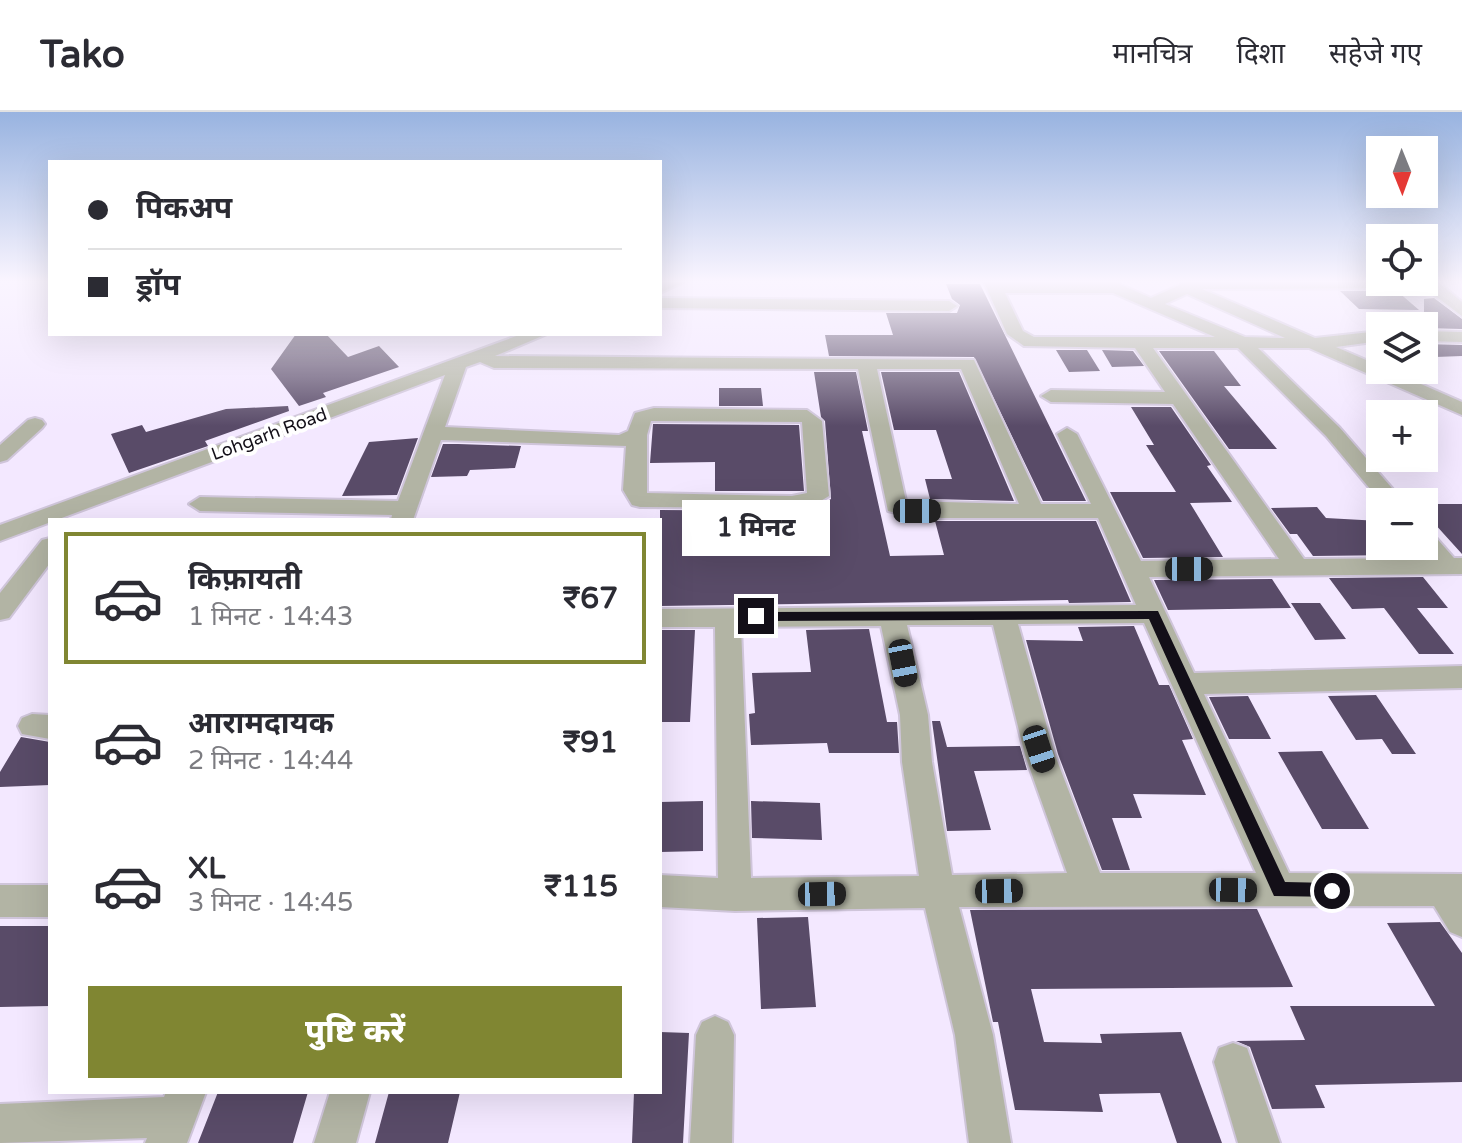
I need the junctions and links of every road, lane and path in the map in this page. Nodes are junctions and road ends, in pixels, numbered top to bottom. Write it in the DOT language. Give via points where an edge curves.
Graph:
graph roads {
  1 [pos="1016,330"];
  2 [pos="1213,330"];
  3 [pos="1289,330"];
  4 [pos="471,336"];
  5 [pos="533,336"];
  6 [pos="1438,336"];
  7 [pos="1462,337"];
  8 [pos="1366,338"];
  9 [pos="1140,342"];
  10 [pos="1243,343"];
  11 [pos="1318,343"];
  12 [pos="485,354"];
  13 [pos="1366,360"];
  14 [pos="866,362"];
  15 [pos="458,364"];
  16 [pos="1424,384"];
  17 [pos="1051,396"];
  18 [pos="1181,398"];
  19 [pos="1462,400"];
  20 [pos="1462,409"];
  21 [pos="35,424"];
  22 [pos="431,433"];
  23 [pos="1067,434"];
  24 [pos="637,435"];
  25 [pos="0,456"];
  26 [pos="1381,488"];
  27 [pos="200,504"];
  28 [pos="1033,511"];
  29 [pos="1106,511"];
  30 [pos="74,512"];
  31 [pos="404,514"];
  32 [pos="53,518"];
  33 [pos="48,519"];
  34 [pos="0,533"];
  35 [pos="48,549"];
  36 [pos="1438,551"];
  37 [pos="1455,566"];
  38 [pos="1135,569"];
  39 [pos="1298,569"];
  40 [pos="0,611"];
  41 [pos="1153,614"];
  42 [pos="728,616"];
  43 [pos="892,617"];
  44 [pos="1004,617"];
  45 [pos="662,618"];
  46 [pos="1462,677"];
  47 [pos="1185,684"];
  48 [pos="1090,889"];
  49 [pos="1280,890"];
  50 [pos="1453,890"];
  51 [pos="662,891"];
  52 [pos="938,892"];
  53 [pos="735,895"];
  54 [pos="0,901"];
  55 [pos="48,901"];
  56 [pos="1462,920"];
  57 [pos="715,1035"];
  58 [pos="1233,1062"];
  59 [pos="349,1094"];
  60 [pos="176,1117"];
  61 [pos="0,1124"];
  62 [pos="335,1143"];
  63 [pos="711,1143"];
  64 [pos="990,1143"];
  65 [pos="1259,1143"];
  1 -- 9 [label="street" via="1021,340"];
  2 -- 10 [label="street"];
  3 -- 11 [label="street"];
  4 -- 12 [label="street"];
  5 -- 12 [label="street, Lohgarh Road"];
  6 -- 7 [label="street"];
  8 -- 11 [label="street"];
  9 -- 10 [label="street"];
  9 -- 18 [label="street"];
  10 -- 11 [label="street"];
  10 -- 26 [label="street"];
  11 -- 13 [label="street"];
  11 -- 20 [label="street"];
  12 -- 14 [label="street" via="494,363"];
  12 -- 15 [label="street, Lohgarh Road"];
  14 -- 28 [label="street" via="968,364"];
  14 -- 28 [label="street" via="896,506 917,511"];
  15 -- 22 [label="street"];
  15 -- 30 [label="street, Lohgarh Road"];
  16 -- 19 [label="street"];
  17 -- 18 [label="street"];
  18 -- 39 [label="street"];
  21 -- 25 [label="street"];
  22 -- 24 [label="street" via="612,441"];
  22 -- 31 [label="street"];
  23 -- 29 [label="street"];
  24 -- 24 [label="street" via="642,417 654,414 807,416 812,421 818,496 792,503 640,500 634,490"];
  27 -- 31 [label="street"];
  28 -- 29 [label="street"];
  29 -- 38 [label="street"];
  30 -- 32 [label="street, Lohgarh Road"];
  33 -- 34 [label="street, Lohgarh Road"];
  35 -- 40 [label="street"];
  36 -- 37 [label="street"];
  37 -- 39 [label="street"];
  38 -- 39 [label="street"];
  38 -- 41 [label="street"];
  41 -- 44 [label="street"];
  41 -- 47 [label="street"];
  42 -- 43 [label="street"];
  42 -- 45 [label="street"];
  42 -- 53 [label="street"];
  43 -- 44 [label="street"];
  43 -- 52 [label="street" via="914,715"];
  44 -- 48 [label="street" via="1014,673"];
  46 -- 47 [label="street"];
  47 -- 49 [label="street"];
  48 -- 49 [label="street"];
  48 -- 52 [label="street"];
  49 -- 50 [label="street"];
  50 -- 56 [label="street"];
  51 -- 53 [label="street"];
  52 -- 53 [label="street"];
  52 -- 64 [label="street" via="974,1035"];
  54 -- 55 [label="street"];
  57 -- 63 [label="street"];
  58 -- 65 [label="street"];
  59 -- 62 [label="street"];
  60 -- 61 [label="street"];
}
